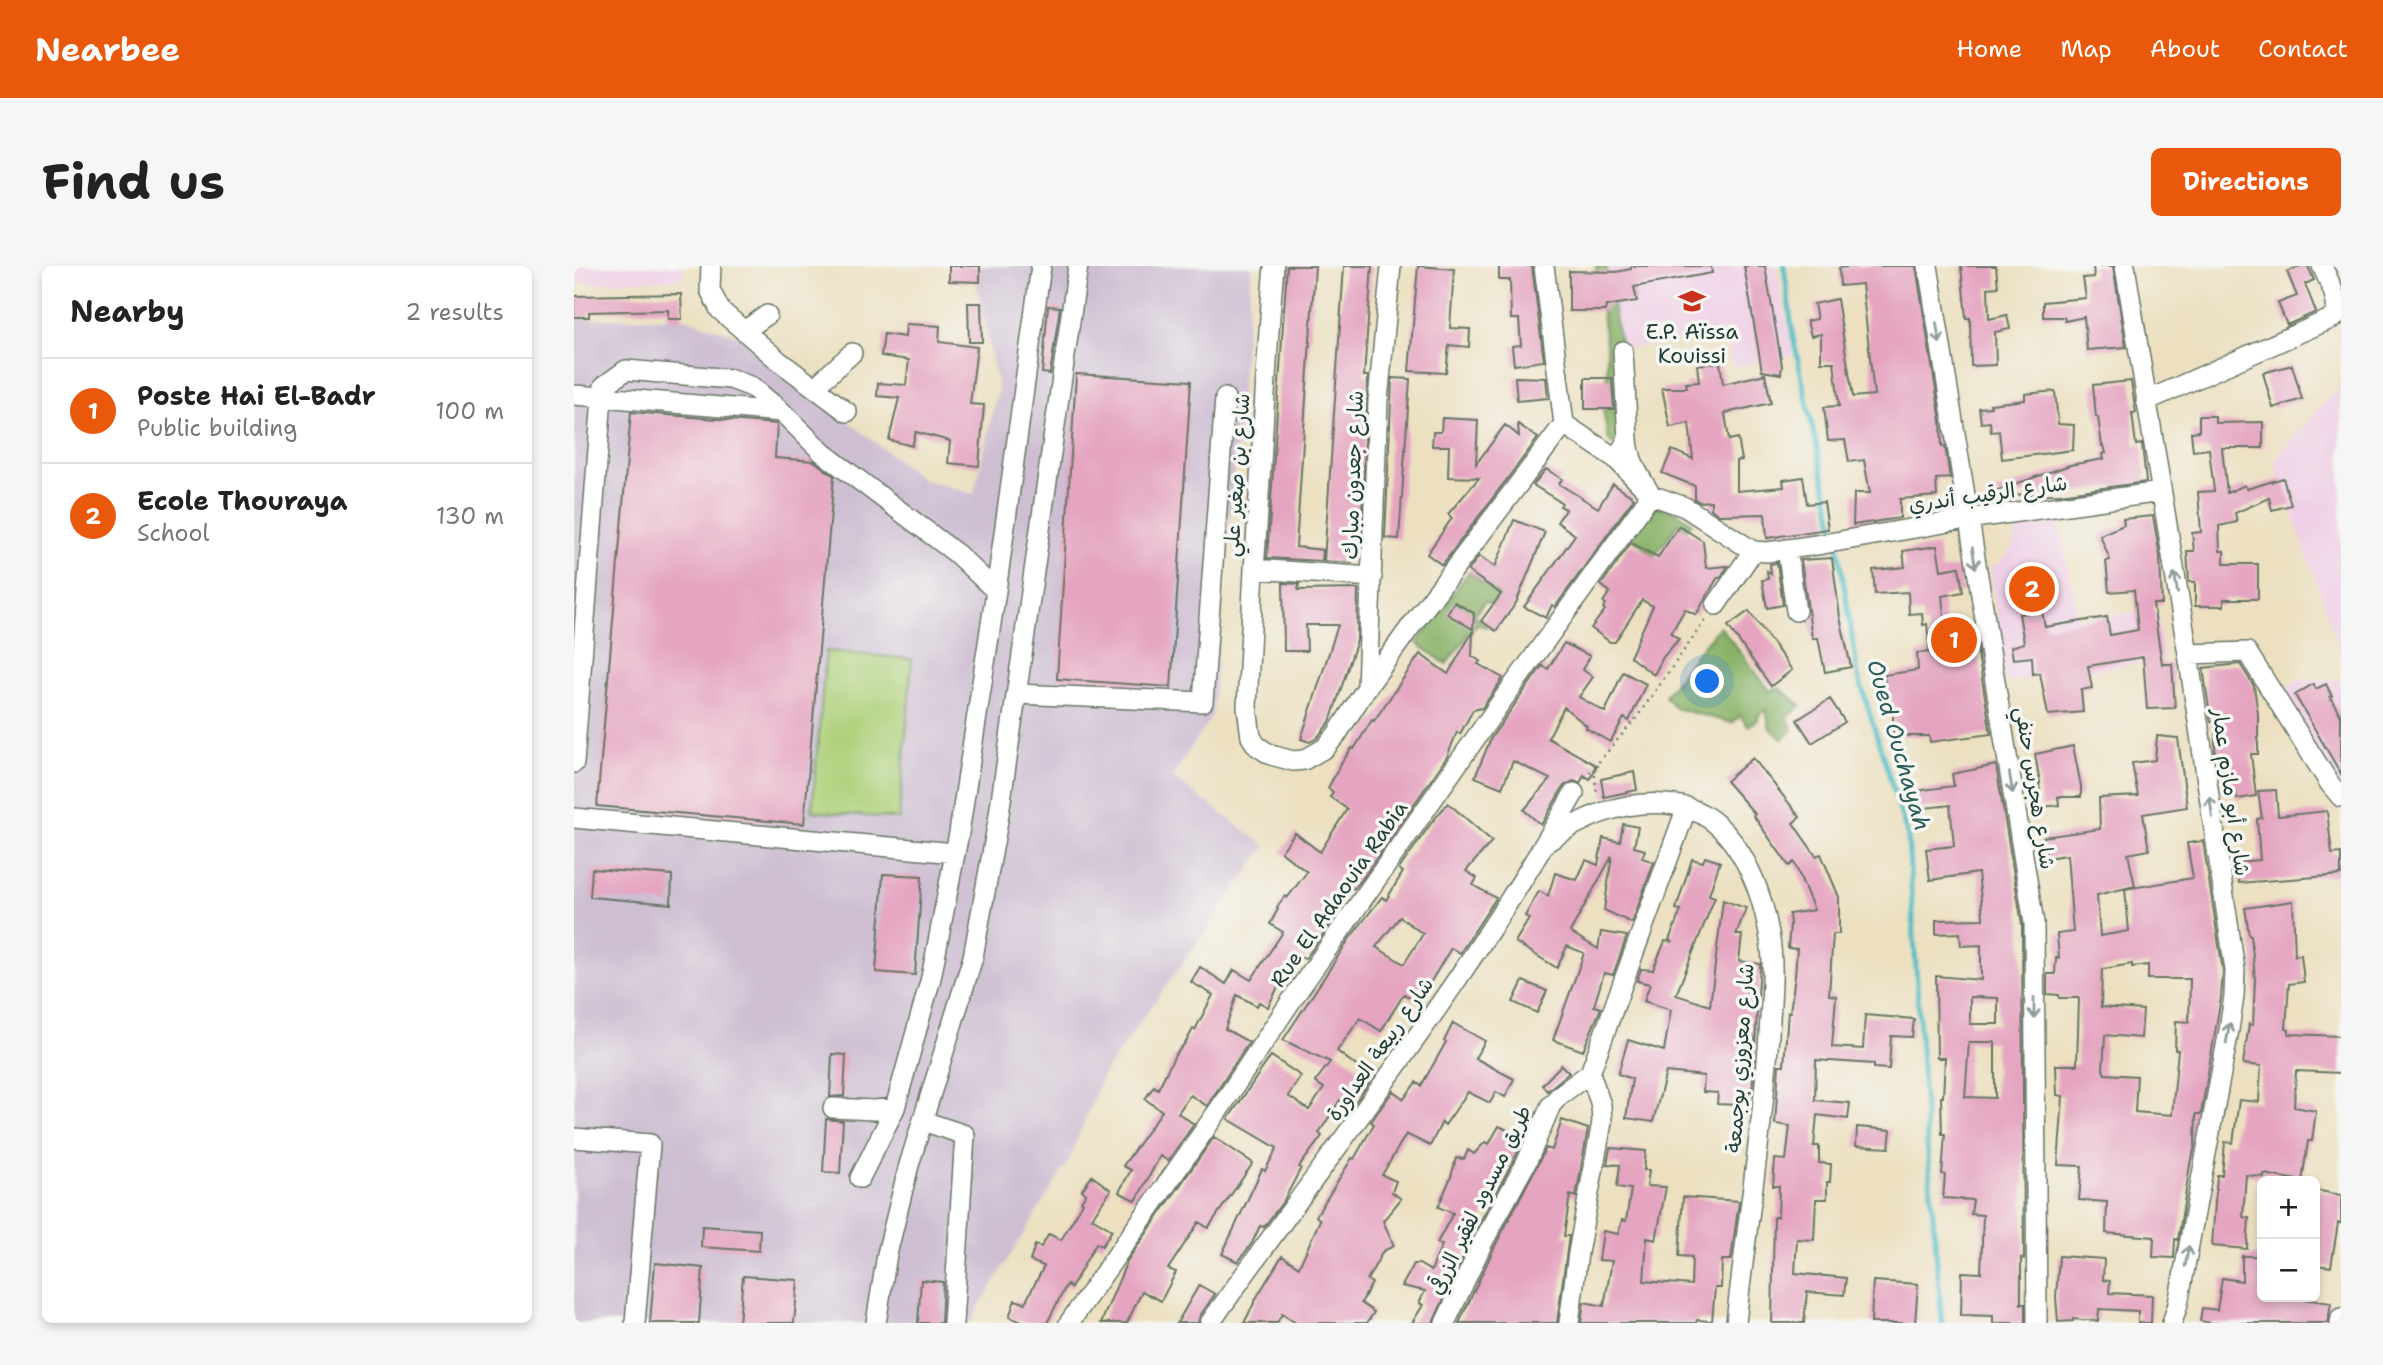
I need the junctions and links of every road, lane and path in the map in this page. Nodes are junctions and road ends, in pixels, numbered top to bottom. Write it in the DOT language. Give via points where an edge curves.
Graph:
graph roads {
  1 [pos="711,266"];
  2 [pos="1041,266"];
  3 [pos="1078,266"];
  4 [pos="1274,266"];
  5 [pos="1391,266"];
  6 [pos="1544,266"];
  7 [pos="1928,266"];
  8 [pos="2125,266"];
  9 [pos="2322,266"];
  10 [pos="767,314"];
  11 [pos="744,331"];
  12 [pos="1623,351"];
  13 [pos="852,353"];
  14 [pos="815,387"];
  15 [pos="574,395"];
  16 [pos="602,397"];
  17 [pos="1225,398"];
  18 [pos="2147,401"];
  19 [pos="782,412"];
  20 [pos="846,412"];
  21 [pos="1564,424"];
  22 [pos="1628,439"];
  23 [pos="1615,458"];
  24 [pos="2161,492"];
  25 [pos="1651,495"];
  26 [pos="1967,519"];
  27 [pos="1787,550"];
  28 [pos="1753,551"];
  29 [pos="1254,569"];
  30 [pos="1372,577"];
  31 [pos="996,591"];
  32 [pos="1716,605"];
  33 [pos="1796,611"];
  34 [pos="2188,654"];
  35 [pos="1367,687"];
  36 [pos="1016,694"];
  37 [pos="574,763"];
  38 [pos="1594,768"];
  39 [pos="1580,786"];
  40 [pos="2341,797"];
  41 [pos="1597,803"];
  42 [pos="1687,807"];
  43 [pos="574,818"];
  44 [pos="1547,842"];
  45 [pos="956,853"];
  46 [pos="1590,1073"];
  47 [pos="834,1108"];
  48 [pos="895,1108"];
  49 [pos="923,1121"];
  50 [pos="574,1138"];
  51 [pos="860,1178"];
  52 [pos="2341,1318"];
  53 [pos="635,1323"];
  54 [pos="876,1323"];
  55 [pos="953,1323"];
  56 [pos="1069,1323"];
  57 [pos="1210,1323"];
  58 [pos="1446,1323"];
  59 [pos="1569,1323"];
  60 [pos="1737,1323"];
  61 [pos="2037,1323"];
  62 [pos="2172,1323"];
  63 [pos="2340,1323"];
  1 -- 11 [label="street" via="714,301"];
  2 -- 31 [label="street"];
  3 -- 36 [label="street"];
  4 -- 29 [label="street, شارع بن صغير علي"];
  5 -- 30 [label="street, شارع جعدون مبارك" via="1378,400"];
  6 -- 21 [label="street"];
  7 -- 26 [label="street, شارع هجرس حنفي, one-way"];
  8 -- 18 [label="street, شارع أبو مازم عمار"];
  9 -- 18 [label="street" via="2336,297 2335,317"];
  10 -- 11 [label="street"];
  11 -- 14 [label="street"];
  12 -- 22 [label="street"];
  13 -- 14 [label="street"];
  14 -- 20 [label="street"];
  15 -- 16 [label="street"];
  16 -- 19 [label="street"];
  16 -- 19 [label="street" via="604,386 626,370 639,371 731,379 752,387"];
  16 -- 37 [label="street"];
  17 -- 36 [label="street" via="1203,702"];
  18 -- 24 [label="street, شارع أبو مازم عمار"];
  19 -- 31 [label="street" via="823,453 957,554"];
  21 -- 23 [label="street"];
  21 -- 35 [label="street"];
  22 -- 23 [label="street"];
  22 -- 25 [label="street" via="1634,466"];
  23 -- 25 [label="street"];
  24 -- 26 [label="street, شارع الرقيب أندري"];
  34 -- 24 [label="street, شارع أبو مازم عمار, one-way"];
  25 -- 28 [label="street" via="1685,507"];
  25 -- 56 [label="street, Rue El Adaouia Rabia" via="1293,998"];
  26 -- 27 [label="street, شارع الرقيب أندري"];
  26 -- 61 [label="street, شارع هجرس حنفي, one-way" via="2034,923"];
  27 -- 28 [label="street, شارع الرقيب أندري"];
  27 -- 33 [label="street"];
  28 -- 32 [label="street"];
  29 -- 30 [label="street, شارع بن صغير علي"];
  29 -- 35 [label="street" via="1247,707 1248,726 1257,746 1293,761 1314,755 1338,734"];
  30 -- 35 [label="street, شارع جعدون مبارك"];
  31 -- 45 [label="street"];
  32 -- 38 [label="path" via="1637,717"];
  34 -- 40 [label="street" via="2247,652"];
  62 -- 34 [label="street, شارع أبو مازم عمار, one-way" via="2234,983"];
  36 -- 49 [label="street" via="973,957"];
  38 -- 39 [label="path"];
  38 -- 41 [label="path"];
  39 -- 44 [label="street, شارع ربيعة العداورة"];
  42 -- 44 [label="street, شارع معزوزي بوجمعة" via="1648,803 1598,812"];
  42 -- 46 [label="street"];
  42 -- 60 [label="street, شارع معزوزي بوجمعة" via="1714,823 1740,853 1763,906 1770,936 1767,1058"];
  43 -- 45 [label="street"];
  44 -- 57 [label="street, شارع ربيعة العداورة" via="1375,1097"];
  45 -- 48 [label="street" via="931,978"];
  46 -- 58 [label="street, طريق مسدود لفقير الزرقي" via="1551,1105"];
  46 -- 59 [label="street" via="1602,1122"];
  47 -- 48 [label="street"];
  48 -- 51 [label="street"];
  49 -- 54 [label="street" via="887,1254"];
  49 -- 55 [label="street" via="965,1135"];
  50 -- 53 [label="street" via="650,1144"];
  52 -- 63 [label="street"];
}
